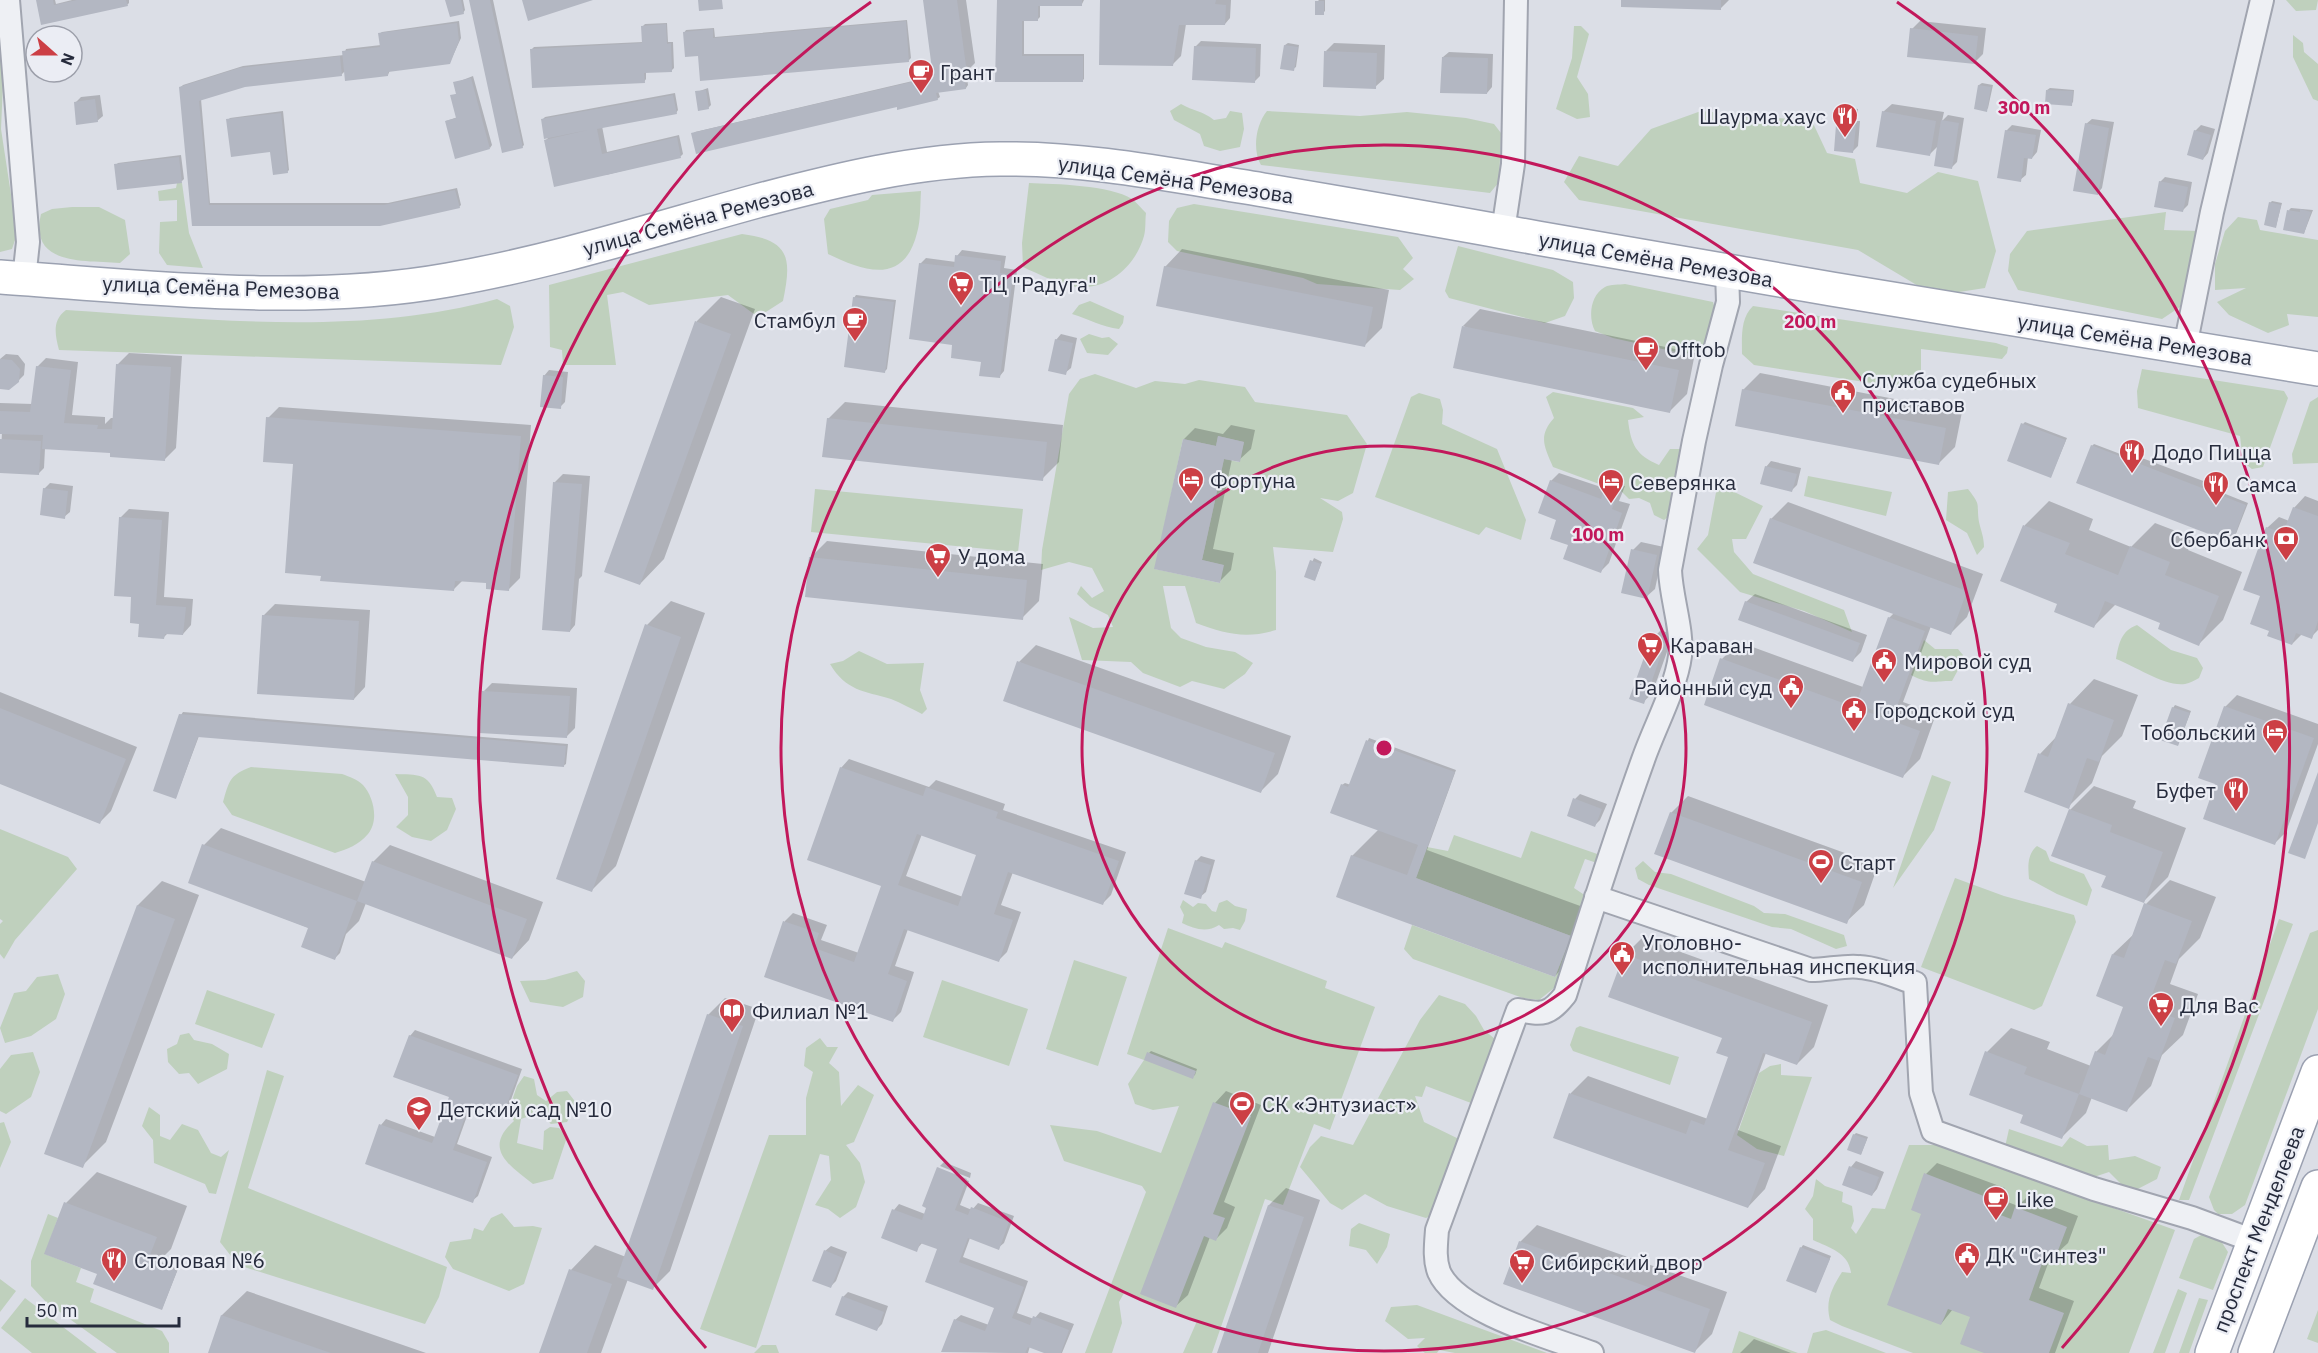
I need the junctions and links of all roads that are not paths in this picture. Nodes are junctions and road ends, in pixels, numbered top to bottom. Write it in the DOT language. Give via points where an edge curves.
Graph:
graph roads {
  1 [pos="8,0"];
  2 [pos="1516,0"];
  3 [pos="2262,0"];
  4 [pos="1503,231"];
  5 [pos="1727,272"];
  6 [pos="12,278"];
  7 [pos="2185,347"];
  8 [pos="2318,369"];
  9 [pos="1596,897"];
  10 [pos="2318,1072"];
  11 [pos="2318,1187"];
  12 [pos="2254,1241"];
  13 [pos="1592,1353"];
  14 [pos="2212,1353"];
  15 [pos="2255,1353"];
  1 -- 6 [label="street" via="28,242"];
  2 -- 4 [label="street" via="1513,164"];
  3 -- 7 [label="street"];
  4 -- 5 [label="main road, улица Семёна Ремезова"];
  4 -- 6 [label="main road, улица Семёна Ремезова" via="1147,170 1002,159 883,171 797,190 516,266 405,286 316,293 257,292"];
  5 -- 7 [label="main road, улица Семёна Ремезова"];
  5 -- 9 [label="street" via="1728,302 1694,441 1670,570 1680,654 1675,679"];
  7 -- 8 [label="main road, улица Семёна Ремезова"];
  9 -- 12 [label="street" via="1811,970 1857,966 1915,983 1921,1093 1933,1131"];
  9 -- 13 [label="street" via="1565,995 1554,1009 1539,1014 1518,1010 1437,1230 1435,1248 1438,1270 1448,1286 1471,1305"];
  10 -- 12 [label="main road, проспект Менделеева"];
  11 -- 15 [label="main road, проспект Менделеева"];
  12 -- 14 [label="main road, проспект Менделеева"];
}
